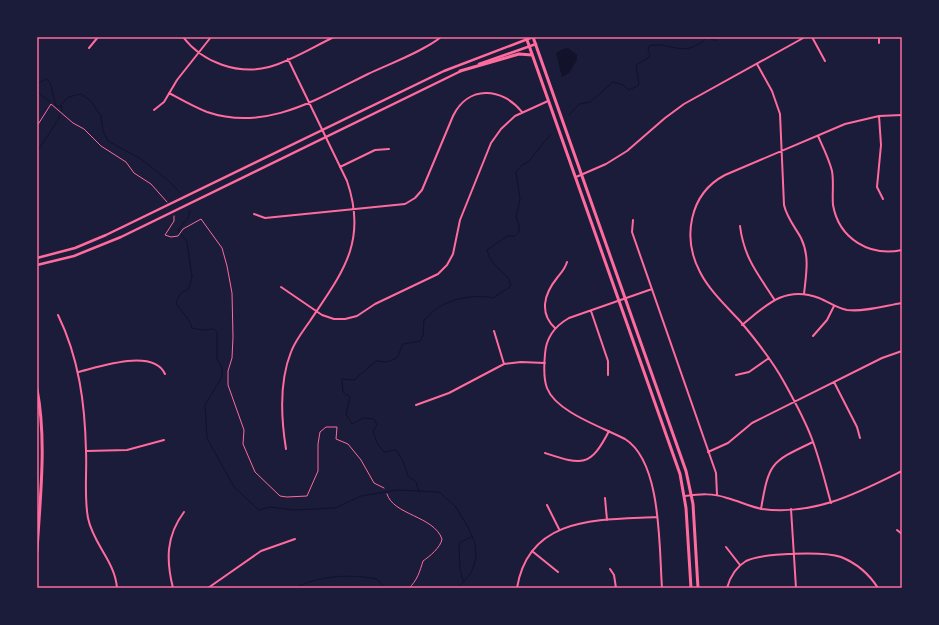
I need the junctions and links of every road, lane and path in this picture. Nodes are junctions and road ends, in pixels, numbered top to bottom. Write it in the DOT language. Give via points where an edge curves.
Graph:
graph roads {
  1 [pos="98,37"];
  2 [pos="184,37"];
  3 [pos="211,37"];
  4 [pos="334,37"];
  5 [pos="442,37"];
  6 [pos="533,37"];
  7 [pos="805,37"];
  8 [pos="812,37"];
  9 [pos="879,37"];
  10 [pos="526,38"];
  11 [pos="879,43"];
  12 [pos="536,44"];
  13 [pos="529,46"];
  14 [pos="89,48"];
  15 [pos="199,52"];
  16 [pos="532,55"];
  17 [pos="288,59"];
  18 [pos="825,61"];
  19 [pos="757,64"];
  20 [pos="460,71"];
  21 [pos="169,93"];
  22 [pos="548,101"];
  23 [pos="309,102"];
  24 [pos="154,110"];
  25 [pos="522,112"];
  26 [pos="902,115"];
  27 [pos="879,116"];
  28 [pos="37,126"];
  29 [pos="323,130"];
  30 [pos="818,136"];
  31 [pos="326,137"];
  32 [pos="389,149"];
  33 [pos="782,151"];
  34 [pos="340,167"];
  35 [pos="582,174"];
  36 [pos="576,177"];
  37 [pos="883,199"];
  38 [pos="167,202"];
  39 [pos="354,210"];
  40 [pos="254,214"];
  41 [pos="174,215"];
  42 [pos="633,220"];
  43 [pos="740,226"];
  44 [pos="902,250"];
  45 [pos="37,258"];
  46 [pos="567,262"];
  47 [pos="37,265"];
  48 [pos="281,287"];
  49 [pos="652,289"];
  50 [pos="804,294"];
  51 [pos="626,298"];
  52 [pos="620,300"];
  53 [pos="774,300"];
  54 [pos="902,303"];
  55 [pos="834,306"];
  56 [pos="317,311"];
  57 [pos="591,311"];
  58 [pos="58,315"];
  59 [pos="742,325"];
  60 [pos="555,328"];
  61 [pos="494,331"];
  62 [pos="813,336"];
  63 [pos="902,351"];
  64 [pos="769,358"];
  65 [pos="544,363"];
  66 [pos="504,364"];
  67 [pos="78,372"];
  68 [pos="165,374"];
  69 [pos="608,375"];
  70 [pos="736,375"];
  71 [pos="834,382"];
  72 [pos="37,389"];
  73 [pos="794,402"];
  74 [pos="416,405"];
  75 [pos="609,431"];
  76 [pos="860,438"];
  77 [pos="164,440"];
  78 [pos="813,442"];
  79 [pos="286,449"];
  80 [pos="86,451"];
  81 [pos="708,452"];
  82 [pos="545,453"];
  83 [pos="902,470"];
  84 [pos="384,488"];
  85 [pos="387,494"];
  86 [pos="692,495"];
  87 [pos="717,495"];
  88 [pos="685,496"];
  89 [pos="605,498"];
  90 [pos="831,503"];
  91 [pos="547,505"];
  92 [pos="761,509"];
  93 [pos="791,509"];
  94 [pos="184,512"];
  95 [pos="657,517"];
  96 [pos="607,520"];
  97 [pos="559,529"];
  98 [pos="897,530"];
  99 [pos="902,534"];
  100 [pos="295,539"];
  101 [pos="726,547"];
  102 [pos="37,551"];
  103 [pos="532,551"];
  104 [pos="794,554"];
  105 [pos="740,565"];
  106 [pos="610,569"];
  107 [pos="558,572"];
  108 [pos="117,588"];
  109 [pos="172,588"];
  110 [pos="208,588"];
  111 [pos="409,588"];
  112 [pos="517,588"];
  113 [pos="616,588"];
  114 [pos="662,588"];
  115 [pos="691,588"];
  116 [pos="698,588"];
  117 [pos="727,588"];
  118 [pos="796,588"];
  119 [pos="878,588"];
  1 -- 14 [label="street"];
  2 -- 15 [label="street"];
  3 -- 15 [label="street"];
  4 -- 17 [label="street"];
  5 -- 23 [label="street"];
  6 -- 10 [label="main road"];
  6 -- 12 [label="main road"];
  7 -- 19 [label="street"];
  8 -- 18 [label="street"];
  9 -- 11 [label="street"];
  10 -- 13 [label="main road"];
  10 -- 29 [label="main road" via="464,62"];
  12 -- 13 [label="main road"];
  12 -- 35 [label="main road"];
  13 -- 16 [label="main road"];
  13 -- 20 [label="main road"];
  15 -- 17 [label="street" via="221,64 243,69 269,67"];
  15 -- 21 [label="street"];
  16 -- 20 [label="main road" via="519,54"];
  16 -- 22 [label="main road"];
  17 -- 23 [label="street"];
  19 -- 33 [label="street" via="778,106 782,125"];
  19 -- 35 [label="street" via="684,104 627,151 606,164"];
  20 -- 31 [label="main road"];
  21 -- 23 [label="street" via="202,110 236,118 270,117"];
  21 -- 24 [label="street" via="161,106"];
  22 -- 25 [label="street"];
  22 -- 36 [label="main road"];
  23 -- 29 [label="street"];
  25 -- 39 [label="street" via="511,100 501,95 483,93 470,97 455,112 419,194 410,202 399,206"];
  25 -- 56 [label="street" via="507,123 491,143 460,220 453,254 443,270 433,278 375,304 351,318 334,319"];
  26 -- 27 [label="street"];
  27 -- 30 [label="street" via="851,122"];
  27 -- 37 [label="street" via="881,145 877,188"];
  28 -- 38 [label="path" via="51,104 72,123 84,129 101,146 126,162 134,173 151,184"];
  29 -- 31 [label="street"];
  29 -- 45 [label="main road" via="95,240"];
  30 -- 33 [label="street"];
  30 -- 44 [label="street" via="832,171 835,213 844,232 869,249 884,252"];
  31 -- 34 [label="street"];
  31 -- 47 [label="main road" via="93,249"];
  32 -- 34 [label="street" via="375,150"];
  33 -- 50 [label="street" via="784,205 788,218 801,239 806,256"];
  33 -- 59 [label="street" via="715,181 699,199 692,216 691,245 699,271"];
  34 -- 39 [label="street" via="350,191"];
  35 -- 36 [label="street"];
  35 -- 51 [label="main road"];
  36 -- 52 [label="main road"];
  39 -- 40 [label="street" via="265,218"];
  39 -- 56 [label="street" via="353,242 347,262"];
  41 -- 84 [label="path" via="174,221 165,234 171,237 178,236 183,229 201,219 222,248 232,308 233,337 232,358 228,371 229,388 244,430 243,444 252,468 258,476 280,496 307,496 318,471 320,432 326,428 337,427 336,439 348,444 362,460 374,483"];
  42 -- 49 [label="street" via="632,232"];
  43 -- 53 [label="street" via="743,246 752,266"];
  46 -- 60 [label="street" via="564,271 550,288 545,301 547,319"];
  48 -- 56 [label="street"];
  49 -- 51 [label="street"];
  49 -- 81 [label="street"];
  50 -- 53 [label="street" via="788,295"];
  50 -- 55 [label="street"];
  51 -- 52 [label="street"];
  51 -- 86 [label="main road" via="684,464"];
  52 -- 57 [label="street"];
  52 -- 88 [label="main road" via="680,474"];
  53 -- 59 [label="street"];
  54 -- 55 [label="street" via="857,310"];
  55 -- 62 [label="street" via="827,320"];
  56 -- 79 [label="street" via="295,344 289,359 282,410"];
  57 -- 60 [label="street" via="569,318"];
  57 -- 69 [label="street" via="608,361"];
  58 -- 67 [label="street"];
  59 -- 64 [label="street"];
  60 -- 65 [label="street" via="546,344"];
  61 -- 66 [label="street"];
  63 -- 71 [label="street"];
  64 -- 70 [label="street" via="749,372"];
  64 -- 73 [label="street"];
  65 -- 66 [label="street"];
  65 -- 75 [label="street" via="546,387 555,402"];
  66 -- 74 [label="street" via="449,393"];
  67 -- 68 [label="street" via="124,361 138,361 158,365"];
  67 -- 80 [label="street"];
  71 -- 73 [label="street"];
  71 -- 76 [label="street" via="857,426"];
  72 -- 102 [label="main road" via="42,441"];
  73 -- 78 [label="street"];
  73 -- 81 [label="street" via="752,423 728,443"];
  75 -- 82 [label="street" via="596,453 587,460 571,461"];
  75 -- 95 [label="street" via="630,442 642,456 654,493"];
  77 -- 80 [label="street" via="126,450"];
  78 -- 90 [label="street"];
  78 -- 92 [label="street" via="774,464 766,478"];
  80 -- 108 [label="street" via="88,519 112,566"];
  81 -- 87 [label="street" via="717,477"];
  83 -- 90 [label="street" via="851,496"];
  85 -- 111 [label="path" via="391,502 433,527 442,539 432,555 422,562 421,569"];
  86 -- 87 [label="street"];
  86 -- 88 [label="street"];
  86 -- 116 [label="main road"];
  87 -- 92 [label="street"];
  88 -- 115 [label="main road"];
  89 -- 96 [label="street"];
  90 -- 93 [label="street"];
  91 -- 97 [label="street"];
  92 -- 93 [label="street"];
  93 -- 104 [label="street"];
  94 -- 109 [label="street" via="172,533 168,550"];
  95 -- 96 [label="street"];
  95 -- 114 [label="street"];
  96 -- 97 [label="street" via="582,522"];
  97 -- 103 [label="street"];
  98 -- 99 [label="street"];
  100 -- 110 [label="street" via="261,551"];
  101 -- 105 [label="street"];
  103 -- 107 [label="street"];
  103 -- 112 [label="street" via="523,566"];
  104 -- 105 [label="street" via="755,558"];
  104 -- 118 [label="street"];
  104 -- 119 [label="street" via="824,553 847,559 866,573"];
  105 -- 117 [label="street" via="732,574"];
  106 -- 113 [label="street" via="614,575"];
}
